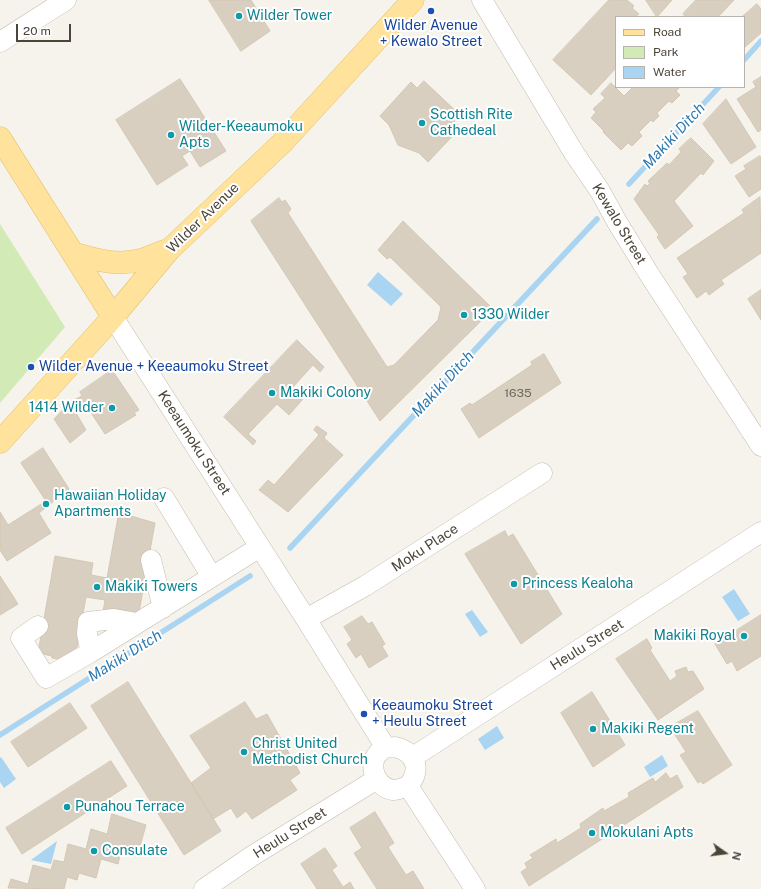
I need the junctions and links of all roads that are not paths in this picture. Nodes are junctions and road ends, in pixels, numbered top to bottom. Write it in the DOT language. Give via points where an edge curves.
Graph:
graph roads {
  1 [pos="66,0"];
  2 [pos="413,0"];
  3 [pos="482,0"];
  4 [pos="0,42"];
  5 [pos="0,138"];
  6 [pos="169,250"];
  7 [pos="73,253"];
  8 [pos="114,317"];
  9 [pos="0,442"];
  10 [pos="761,446"];
  11 [pos="542,473"];
  12 [pos="164,498"];
  13 [pos="761,532"];
  14 [pos="260,547"];
  15 [pos="151,560"];
  16 [pos="212,578"];
  17 [pos="163,608"];
  18 [pos="306,619"];
  19 [pos="137,623"];
  20 [pos="38,626"];
  21 [pos="91,652"];
  22 [pos="386,748"];
  23 [pos="412,757"];
  24 [pos="377,779"];
  25 [pos="408,786"];
  26 [pos="204,889"];
  27 [pos="475,889"];
  1 -- 4 [label="street"];
  2 -- 6 [label="main road, Wilder Avenue" via="282,143"];
  3 -- 10 [label="street, Kewalo Street" via="649,274"];
  5 -- 7 [label="main road, Keeaumoku Street"];
  6 -- 7 [label="main road" via="123,263 93,260"];
  6 -- 8 [label="main road, Wilder Avenue"];
  7 -- 8 [label="main road, Keeaumoku Street"];
  8 -- 9 [label="main road, Wilder Avenue"];
  8 -- 14 [label="street, Keeaumoku Street"];
  11 -- 18 [label="street, Moku Place" via="365,586"];
  12 -- 16 [label="street"];
  13 -- 23 [label="street, Heulu Street"];
  14 -- 16 [label="street"];
  14 -- 18 [label="street, Keeaumoku Street"];
  15 -- 17 [label="street"];
  16 -- 17 [label="street"];
  17 -- 19 [label="street"];
  18 -- 22 [label="street, Keeaumoku Street"];
  19 -- 21 [label="street"];
  19 -- 21 [label="street" via="114,619 88,622 87,634"];
  20 -- 21 [label="street" via="21,638 46,678"];
  22 -- 23 [label="street" via="402,749"];
  22 -- 24 [label="street" via="375,760 374,773"];
  23 -- 25 [label="street" via="416,770"];
  24 -- 25 [label="street" via="387,788 394,790"];
  24 -- 26 [label="street, Heulu Street" via="252,856"];
  25 -- 27 [label="street"];
}
